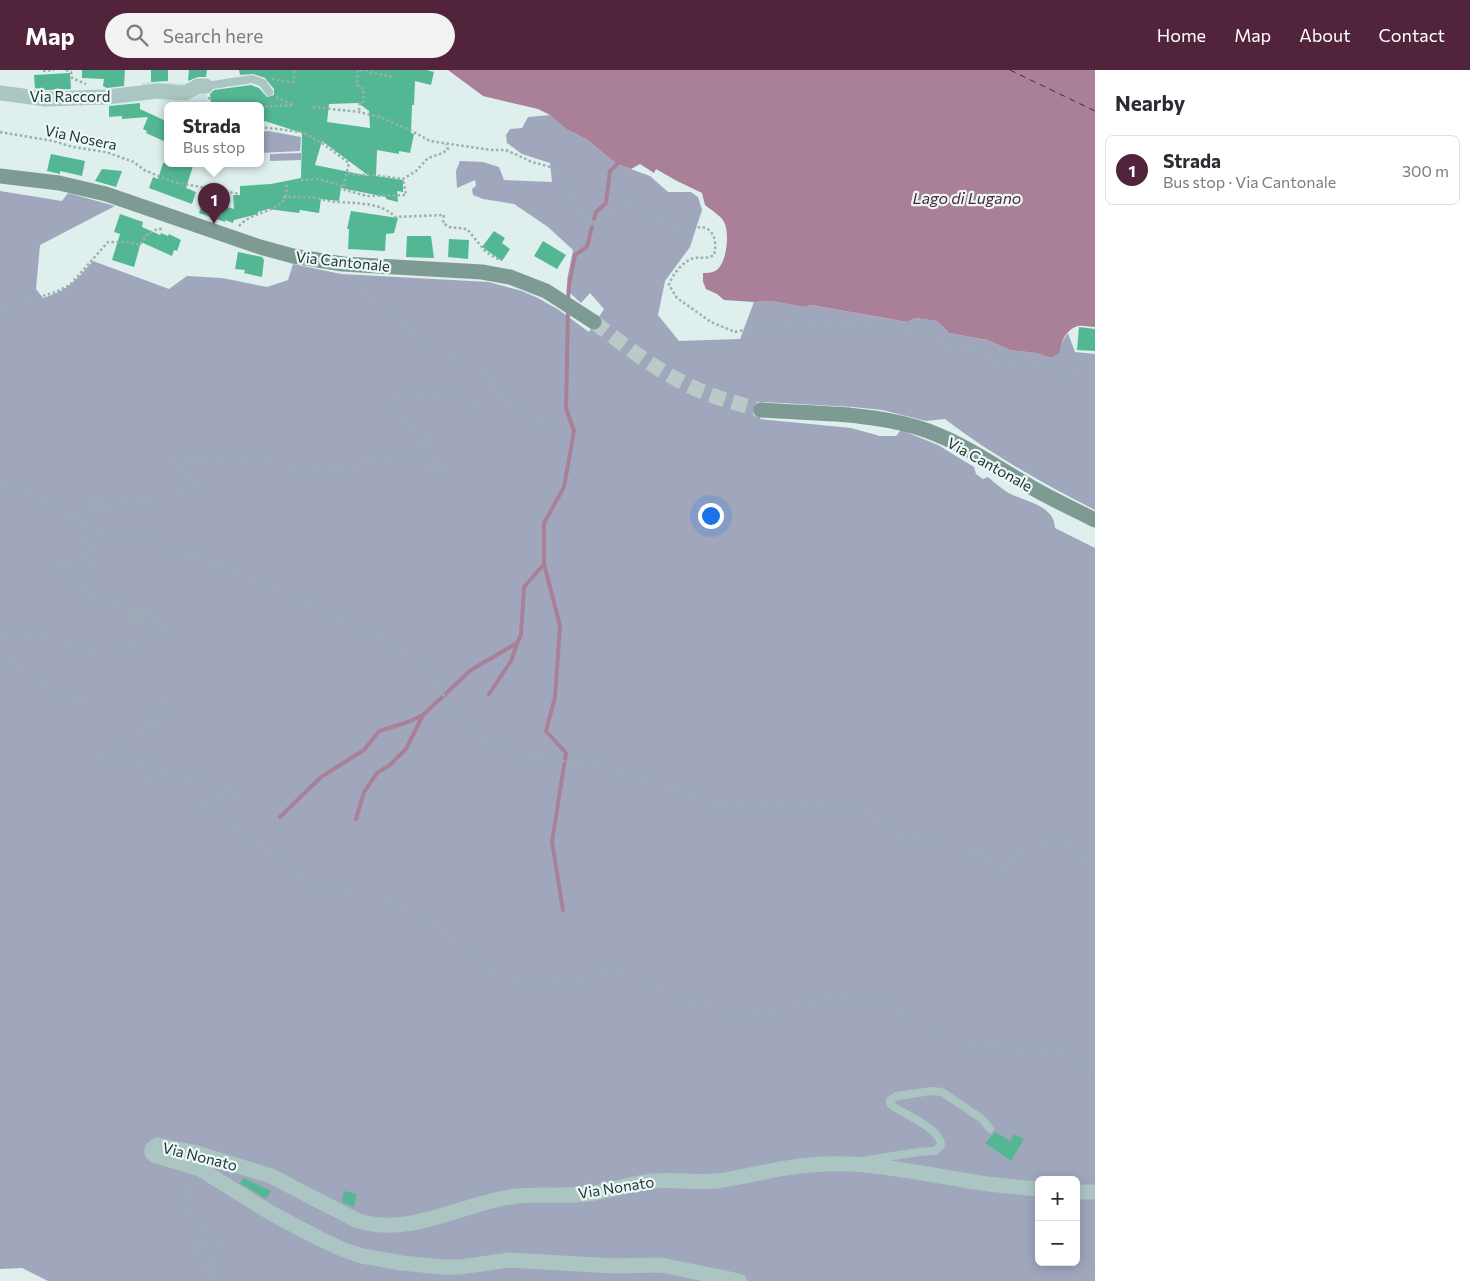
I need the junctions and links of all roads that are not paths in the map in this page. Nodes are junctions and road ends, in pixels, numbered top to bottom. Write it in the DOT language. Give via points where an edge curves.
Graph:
graph roads {
  1 [pos="206,86"];
  2 [pos="269,92"];
  3 [pos="0,93"];
  4 [pos="0,176"];
  5 [pos="594,322"];
  6 [pos="761,410"];
  7 [pos="1095,520"];
  8 [pos="990,1129"];
  9 [pos="851,1164"];
  10 [pos="1035,1189"];
  11 [pos="1080,1192"];
  12 [pos="1095,1192"];
  13 [pos="739,1281"];
  1 -- 2 [label="lane" via="252,79 263,83"];
  1 -- 3 [label="street, Via Raccord" via="198,86 185,93 158,91 107,97 46,99"];
  4 -- 5 [label="main road, Via Cantonale" via="59,183 106,194 293,256 343,264 482,272 510,277 559,298"];
  6 -- 7 [label="main road, Via Cantonale" via="862,416 918,428 960,445"];
  8 -- 9 [label="lane, Via Nonato" via="982,1119 942,1092 897,1096 890,1100 890,1104 938,1136 939,1148"];
  9 -- 10 [label="street, Via Nonato"];
  9 -- 13 [label="street, Via Nonato" via="799,1166 710,1181 651,1181 586,1194 513,1197 483,1202 406,1225 388,1226 356,1220 272,1176 167,1146 157,1145 152,1149 157,1156 207,1173 320,1239 362,1256 442,1267 510,1260 612,1266 661,1265"];
  11 -- 12 [label="street"];
}
